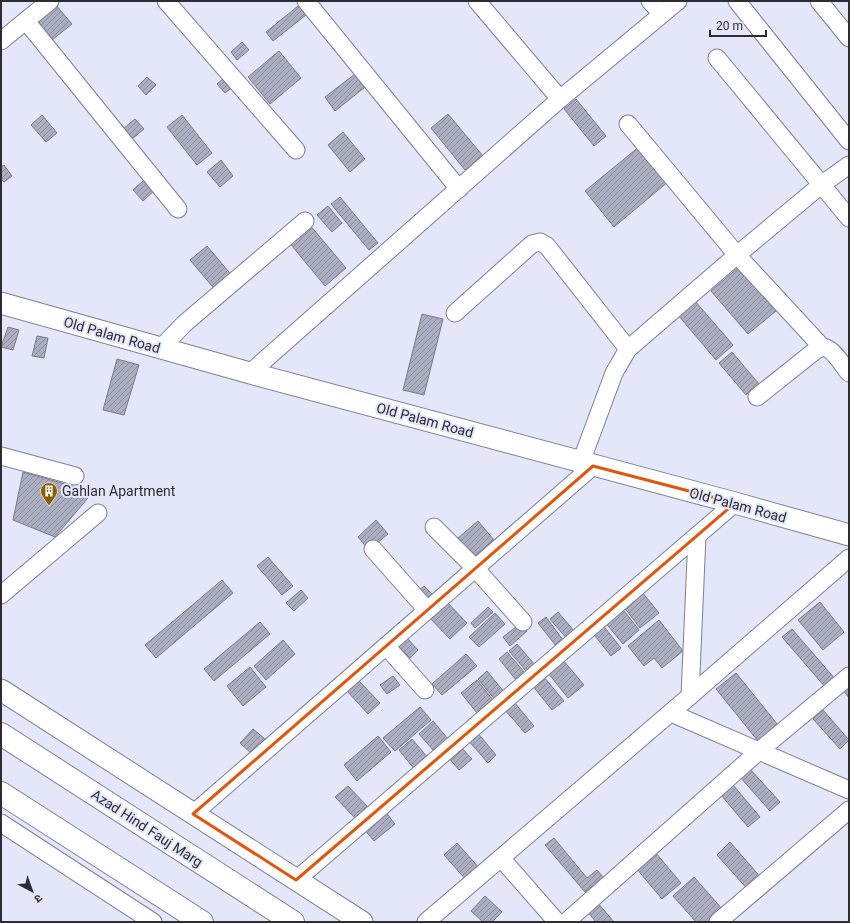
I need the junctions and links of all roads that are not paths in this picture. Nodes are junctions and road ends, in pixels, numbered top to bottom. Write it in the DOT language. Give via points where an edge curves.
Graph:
graph roads {
  1 [pos="50,1"];
  2 [pos="166,1"];
  3 [pos="306,1"];
  4 [pos="477,1"];
  5 [pos="650,1"];
  6 [pos="678,1"];
  7 [pos="737,1"];
  8 [pos="819,1"];
  9 [pos="662,14"];
  10 [pos="26,21"];
  11 [pos="849,38"];
  12 [pos="1,41"];
  13 [pos="717,58"];
  14 [pos="560,99"];
  15 [pos="628,124"];
  16 [pos="849,141"];
  17 [pos="296,150"];
  18 [pos="849,165"];
  19 [pos="821,185"];
  20 [pos="459,189"];
  21 [pos="178,209"];
  22 [pos="849,218"];
  23 [pos="304,221"];
  24 [pos="737,255"];
  25 [pos="1,303"];
  26 [pos="455,313"];
  27 [pos="822,347"];
  28 [pos="161,348"];
  29 [pos="628,350"];
  30 [pos="250,373"];
  31 [pos="849,373"];
  32 [pos="757,398"];
  33 [pos="1,456"];
  34 [pos="587,464"];
  35 [pos="75,476"];
  36 [pos="735,503"];
  37 [pos="98,513"];
  38 [pos="434,527"];
  39 [pos="697,536"];
  40 [pos="849,536"];
  41 [pos="373,549"];
  42 [pos="849,558"];
  43 [pos="475,568"];
  44 [pos="1,595"];
  45 [pos="427,610"];
  46 [pos="523,622"];
  47 [pos="386,646"];
  48 [pos="849,676"];
  49 [pos="1,690"];
  50 [pos="425,690"];
  51 [pos="690,696"];
  52 [pos="671,713"];
  53 [pos="1,734"];
  54 [pos="759,751"];
  55 [pos="849,790"];
  56 [pos="1,793"];
  57 [pos="849,810"];
  58 [pos="193,814"];
  59 [pos="1,823"];
  60 [pos="501,858"];
  61 [pos="296,880"];
  62 [pos="153,922"];
  63 [pos="202,922"];
  64 [pos="293,922"];
  65 [pos="362,922"];
  66 [pos="426,922"];
  67 [pos="557,922"];
  68 [pos="566,922"];
  69 [pos="718,922"];
  1 -- 10 [label="street"];
  2 -- 17 [label="street"];
  3 -- 20 [label="street"];
  4 -- 14 [label="street"];
  5 -- 9 [label="street"];
  6 -- 9 [label="street"];
  7 -- 16 [label="street"];
  8 -- 11 [label="street"];
  9 -- 14 [label="street"];
  10 -- 12 [label="street"];
  10 -- 21 [label="street"];
  13 -- 19 [label="street"];
  14 -- 20 [label="street"];
  15 -- 24 [label="street"];
  18 -- 19 [label="street"];
  19 -- 22 [label="street"];
  19 -- 24 [label="street"];
  20 -- 30 [label="street"];
  23 -- 28 [label="street" via="184,324"];
  24 -- 27 [label="street"];
  24 -- 29 [label="street"];
  25 -- 28 [label="street, Old Palam Road"];
  26 -- 29 [label="street" via="532,244 540,242 547,246"];
  27 -- 31 [label="street" via="832,352"];
  27 -- 32 [label="street"];
  28 -- 30 [label="street, Old Palam Road"];
  29 -- 34 [label="street" via="614,373"];
  30 -- 34 [label="street, Old Palam Road"];
  33 -- 35 [label="street"];
  34 -- 36 [label="street, Old Palam Road"];
  34 -- 43 [label="street"];
  36 -- 39 [label="street"];
  36 -- 40 [label="street, Old Palam Road"];
  37 -- 44 [label="street"];
  38 -- 43 [label="street"];
  39 -- 51 [label="street"];
  39 -- 61 [label="street"];
  41 -- 45 [label="street"];
  42 -- 51 [label="street"];
  43 -- 45 [label="street"];
  43 -- 46 [label="street"];
  45 -- 47 [label="street"];
  47 -- 50 [label="street"];
  47 -- 58 [label="street"];
  48 -- 54 [label="street"];
  49 -- 58 [label="street"];
  51 -- 52 [label="street"];
  52 -- 54 [label="street"];
  52 -- 60 [label="street"];
  53 -- 64 [label="main road, Azad Hind Fauj Marg"];
  54 -- 55 [label="street"];
  54 -- 68 [label="street"];
  56 -- 63 [label="main road"];
  57 -- 69 [label="street"];
  58 -- 61 [label="street"];
  59 -- 62 [label="street"];
  60 -- 66 [label="street"];
  60 -- 67 [label="street"];
  61 -- 65 [label="street"];
}
